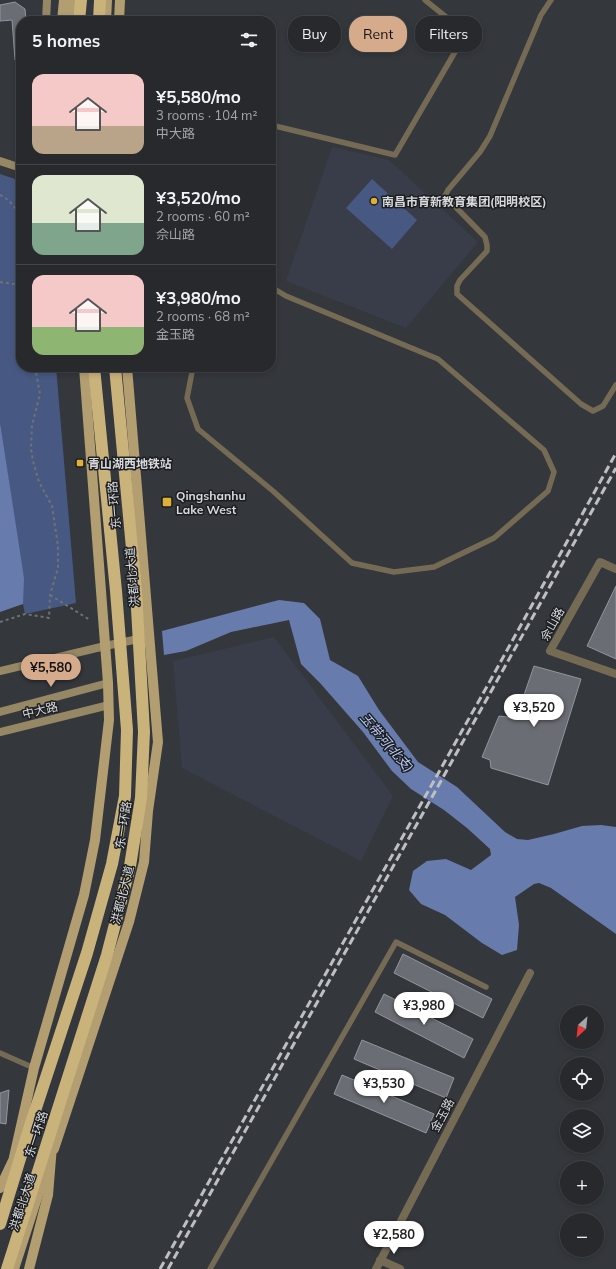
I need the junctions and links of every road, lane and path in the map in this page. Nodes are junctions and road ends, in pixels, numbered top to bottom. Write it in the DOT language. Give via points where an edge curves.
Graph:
graph roads {
  1 [pos="47,0"];
  2 [pos="64,0"];
  3 [pos="72,0"];
  4 [pos="81,0"];
  5 [pos="100,0"];
  6 [pos="107,0"];
  7 [pos="120,0"];
  8 [pos="426,0"];
  9 [pos="551,0"];
  10 [pos="46,16"];
  11 [pos="62,16"];
  12 [pos="72,16"];
  13 [pos="79,16"];
  14 [pos="99,16"];
  15 [pos="106,16"];
  16 [pos="119,16"];
  17 [pos="276,126"];
  18 [pos="0,161"];
  19 [pos="16,166"];
  20 [pos="0,195"];
  21 [pos="16,208"];
  22 [pos="0,282"];
  23 [pos="16,284"];
  24 [pos="276,290"];
  25 [pos="36,372"];
  26 [pos="84,372"];
  27 [pos="94,372"];
  28 [pos="115,372"];
  29 [pos="126,372"];
  30 [pos="126,372"];
  31 [pos="192,372"];
  32 [pos="616,385"];
  33 [pos="122,445"];
  34 [pos="616,568"];
  35 [pos="50,595"];
  36 [pos="90,620"];
  37 [pos="0,622"];
  38 [pos="149,637"];
  39 [pos="105,646"];
  40 [pos="0,671"];
  41 [pos="616,674"];
  42 [pos="108,683"];
  43 [pos="109,705"];
  44 [pos="0,712"];
  45 [pos="0,732"];
  46 [pos="530,973"];
  47 [pos="486,986"];
  48 [pos="0,1052"];
  49 [pos="34,1068"];
  50 [pos="54,1124"];
  51 [pos="30,1126"];
  52 [pos="0,1188"];
  53 [pos="0,1206"];
  54 [pos="0,1224"];
  55 [pos="380,1260"];
  56 [pos="7,1269"];
  57 [pos="14,1269"];
  58 [pos="29,1269"];
  59 [pos="210,1269"];
  60 [pos="376,1269"];
  61 [pos="400,1269"];
  1 -- 10 [label="main road"];
  2 -- 11 [label="main road"];
  3 -- 12 [label="main road"];
  4 -- 13 [label="highway"];
  5 -- 14 [label="highway"];
  6 -- 15 [label="main road"];
  7 -- 16 [label="main road"];
  8 -- 17 [label="lane" via="466,33 395,155"];
  9 -- 32 [label="lane" via="541,15 490,136 445,196 485,237 487,245 486,251 460,280 457,294 581,404 593,411 603,406"];
  18 -- 19 [label="main road"];
  20 -- 21 [label="path"];
  22 -- 23 [label="path"];
  24 -- 31 [label="lane" via="438,359 544,450 554,472 548,491 494,538 434,567 394,572 352,563 198,429 187,398"];
  25 -- 35 [label="path" via="40,394 32,425 32,455 39,482 52,506 58,546 58,568"];
  26 -- 39 [label="main road, 洪都北大道"];
  27 -- 51 [label="highway, 东一环路, bridge" via="127,730 124,796 112,864 87,953"];
  28 -- 33 [label="highway, 东一环路, bridge"];
  29 -- 33 [label="main road, bridge"];
  30 -- 38 [label="main road, 洪都北大道"];
  33 -- 50 [label="highway, 东一环路, bridge" via="136,591 143,724 142,798 130,866 107,955"];
  34 -- 41 [label="street, 佘山路" via="600,562 550,651"];
  35 -- 36 [label="path"];
  35 -- 37 [label="path" via="49,618 26,614"];
  38 -- 39 [label="main road"];
  38 -- 57 [label="main road, 洪都北大道" via="158,742 144,862 129,922"];
  39 -- 40 [label="main road"];
  39 -- 42 [label="main road, 洪都北大道"];
  42 -- 43 [label="main road, 洪都北大道"];
  42 -- 44 [label="main road, 中大路"];
  43 -- 45 [label="main road, 中大路"];
  43 -- 49 [label="main road, 洪都北大道" via="95,840"];
  46 -- 55 [label="street, 金玉路"];
  47 -- 59 [label="lane" via="396,942"];
  48 -- 49 [label="lane"];
  49 -- 53 [label="main road, 洪都北大道"];
  50 -- 56 [label="highway, 东一环路, bridge"];
  50 -- 58 [label="main road, bridge" via="48,1194"];
  51 -- 52 [label="main road, bridge"];
  51 -- 54 [label="highway, 东一环路, bridge"];
  55 -- 60 [label="street, 金玉路"];
  55 -- 61 [label="street"];
}
